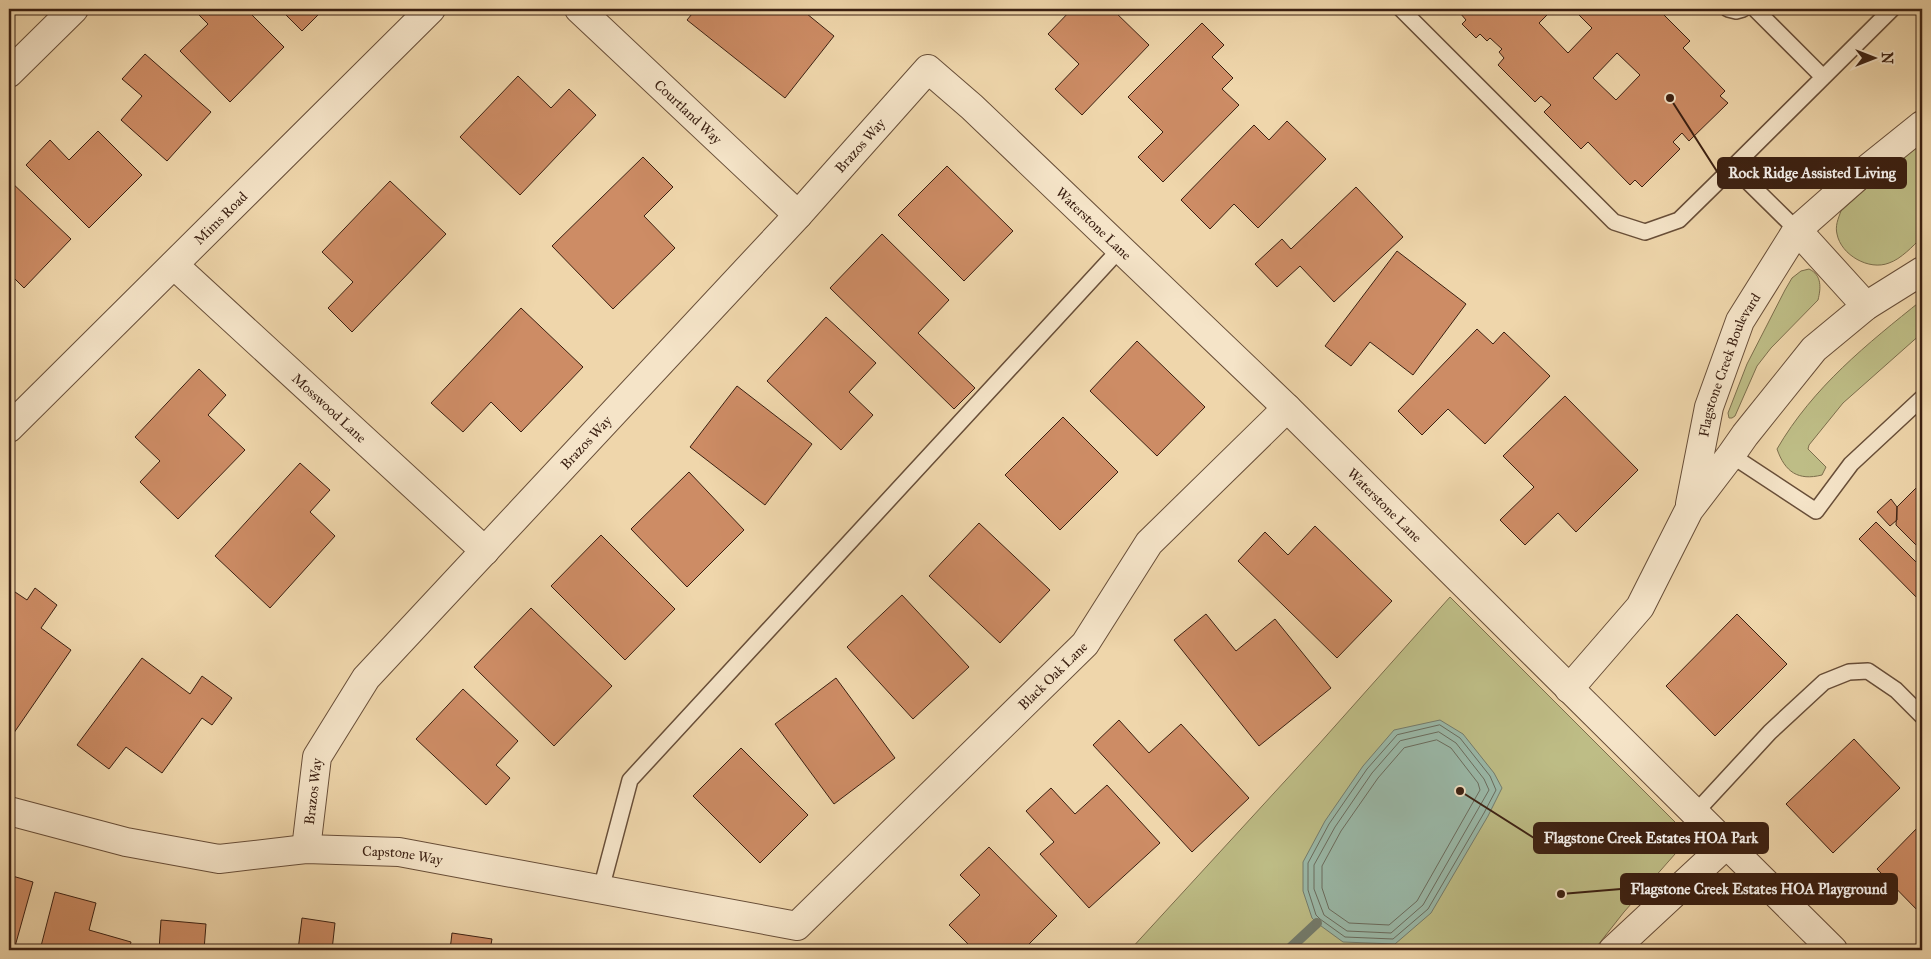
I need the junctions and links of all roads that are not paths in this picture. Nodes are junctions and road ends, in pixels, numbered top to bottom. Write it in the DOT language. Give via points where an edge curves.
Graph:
graph roads {
  1 [pos="74,9"];
  2 [pos="431,9"];
  3 [pos="580,9"];
  4 [pos="1401,9"];
  5 [pos="1728,9"];
  6 [pos="1743,9"];
  7 [pos="1755,9"];
  8 [pos="1892,9"];
  9 [pos="928,68"];
  10 [pos="9,73"];
  11 [pos="1824,77"];
  12 [pos="1922,125"];
  13 [pos="1733,167"];
  14 [pos="798,215"];
  15 [pos="1797,230"];
  16 [pos="1120,249"];
  17 [pos="174,265"];
  18 [pos="1922,271"];
  19 [pos="1866,306"];
  20 [pos="1922,398"];
  21 [pos="1287,408"];
  22 [pos="9,428"];
  23 [pos="1731,455"];
  24 [pos="1689,510"];
  25 [pos="484,551"];
  26 [pos="1569,689"];
  27 [pos="1922,716"];
  28 [pos="9,811"];
  29 [pos="1695,813"];
  30 [pos="1726,844"];
  31 [pos="306,849"];
  32 [pos="601,889"];
  33 [pos="797,926"];
  34 [pos="1613,950"];
  35 [pos="1833,950"];
  1 -- 10 [label="street"];
  2 -- 17 [label="street, Mims Road"];
  3 -- 14 [label="street, Courtland Way"];
  4 -- 13 [label="lane" via="1614,222 1644,232 1679,220"];
  5 -- 6 [label="lane"];
  7 -- 11 [label="lane"];
  8 -- 11 [label="lane"];
  9 -- 14 [label="street, Brazos Way"];
  9 -- 16 [label="street, Waterstone Lane"];
  11 -- 13 [label="lane"];
  12 -- 15 [label="street, Flagstone Creek Boulevard"];
  13 -- 15 [label="lane"];
  14 -- 25 [label="street, Brazos Way"];
  15 -- 19 [label="street"];
  15 -- 24 [label="street, Flagstone Creek Boulevard" via="1740,321 1709,407"];
  16 -- 21 [label="street, Waterstone Lane"];
  16 -- 32 [label="lane" via="630,780"];
  17 -- 22 [label="street, Mims Road"];
  17 -- 25 [label="street, Mosswood Lane"];
  18 -- 19 [label="street, Flagstone Creek Boulevard"];
  19 -- 23 [label="street, Flagstone Creek Boulevard" via="1814,349"];
  20 -- 23 [label="lane" via="1851,464 1816,511"];
  21 -- 26 [label="street, Waterstone Lane"];
  21 -- 33 [label="street, Black Oak Lane" via="1149,543 1085,644"];
  23 -- 24 [label="street, Flagstone Creek Boulevard"];
  24 -- 26 [label="street, Flagstone Creek Boulevard" via="1640,607"];
  25 -- 31 [label="street, Brazos Way" via="366,678 317,757"];
  26 -- 29 [label="street, Waterstone Lane"];
  27 -- 29 [label="lane" via="1896,690 1868,671 1849,672 1824,682 1770,732"];
  28 -- 31 [label="street, Capstone Way" via="126,842 219,859"];
  29 -- 30 [label="street, Waterstone Lane"];
  30 -- 34 [label="street"];
  30 -- 35 [label="street, Waterstone Lane"];
  31 -- 32 [label="street, Capstone Way" via="399,852"];
  32 -- 33 [label="street, Capstone Way"];
}
